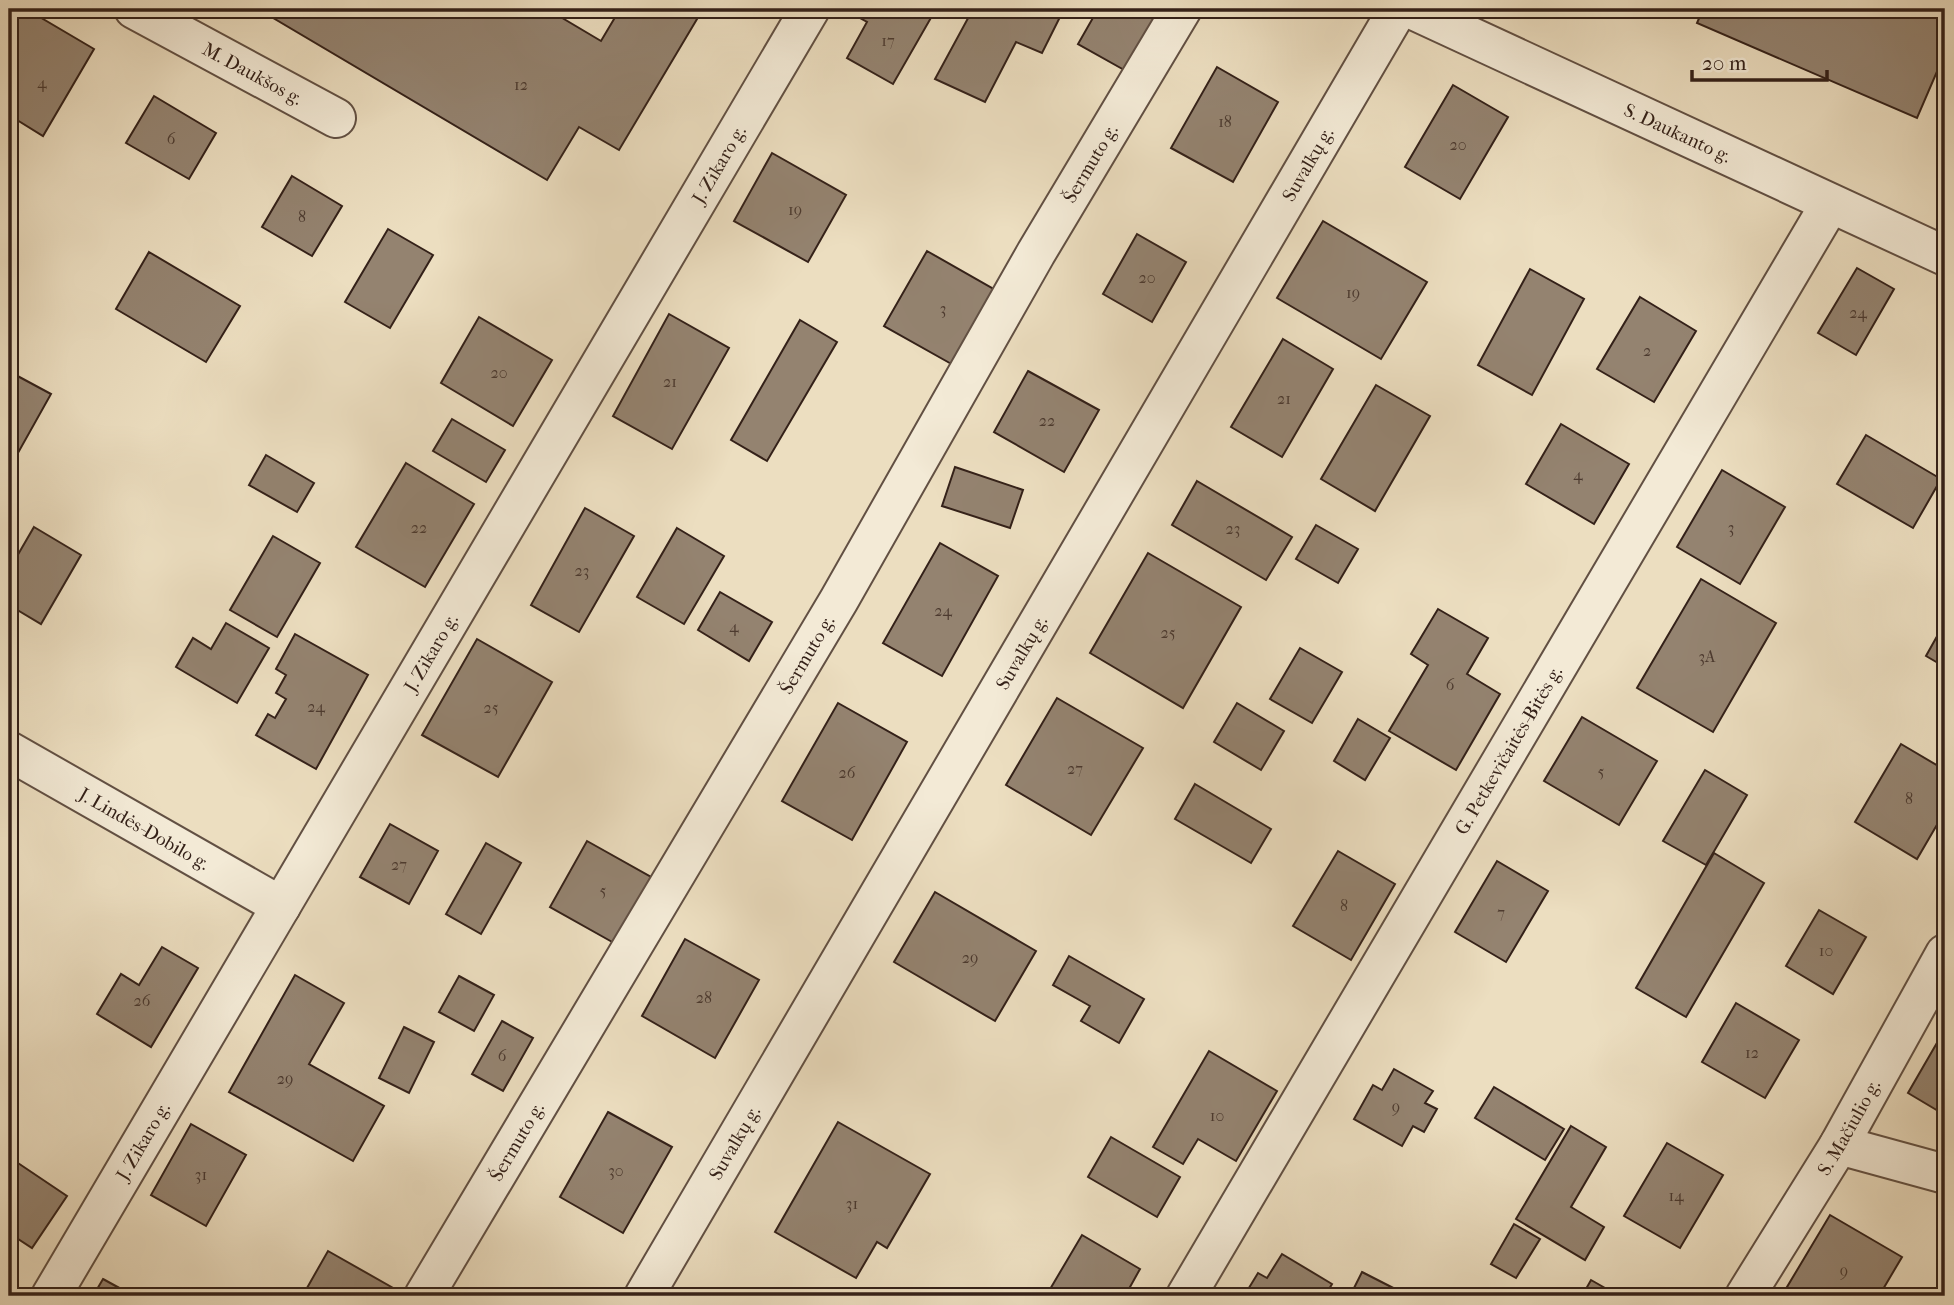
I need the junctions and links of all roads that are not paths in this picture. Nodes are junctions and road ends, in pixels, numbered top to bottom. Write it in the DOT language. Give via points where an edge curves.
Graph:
graph roads {
  1 [pos="134,9"];
  2 [pos="810,9"];
  3 [pos="1182,9"];
  4 [pos="1398,9"];
  5 [pos="1411,9"];
  6 [pos="336,118"];
  7 [pos="1830,204"];
  8 [pos="1945,256"];
  9 [pos="9,751"];
  10 [pos="281,906"];
  11 [pos="1945,954"];
  12 [pos="1839,1145"];
  13 [pos="1945,1174"];
  14 [pos="51,1296"];
  15 [pos="424,1296"];
  16 [pos="644,1296"];
  17 [pos="1186,1296"];
  18 [pos="1745,1296"];
  1 -- 6 [label="street, M. Daukšos g."];
  2 -- 10 [label="street, J. Zikaro g."];
  3 -- 15 [label="street, Šermuto g." via="1036,253 839,600"];
  4 -- 16 [label="street, Suvalkų g."];
  5 -- 7 [label="street, S. Daukanto g."];
  7 -- 8 [label="street, S. Daukanto g."];
  7 -- 17 [label="street, G. Petkevičaitės-Bitės g."];
  9 -- 10 [label="street, J. Lindės-Dobilo g."];
  10 -- 14 [label="street, J. Zikaro g."];
  11 -- 12 [label="street, S. Mačiulio g."];
  12 -- 13 [label="street"];
  12 -- 18 [label="street, S. Mačiulio g."];
}
